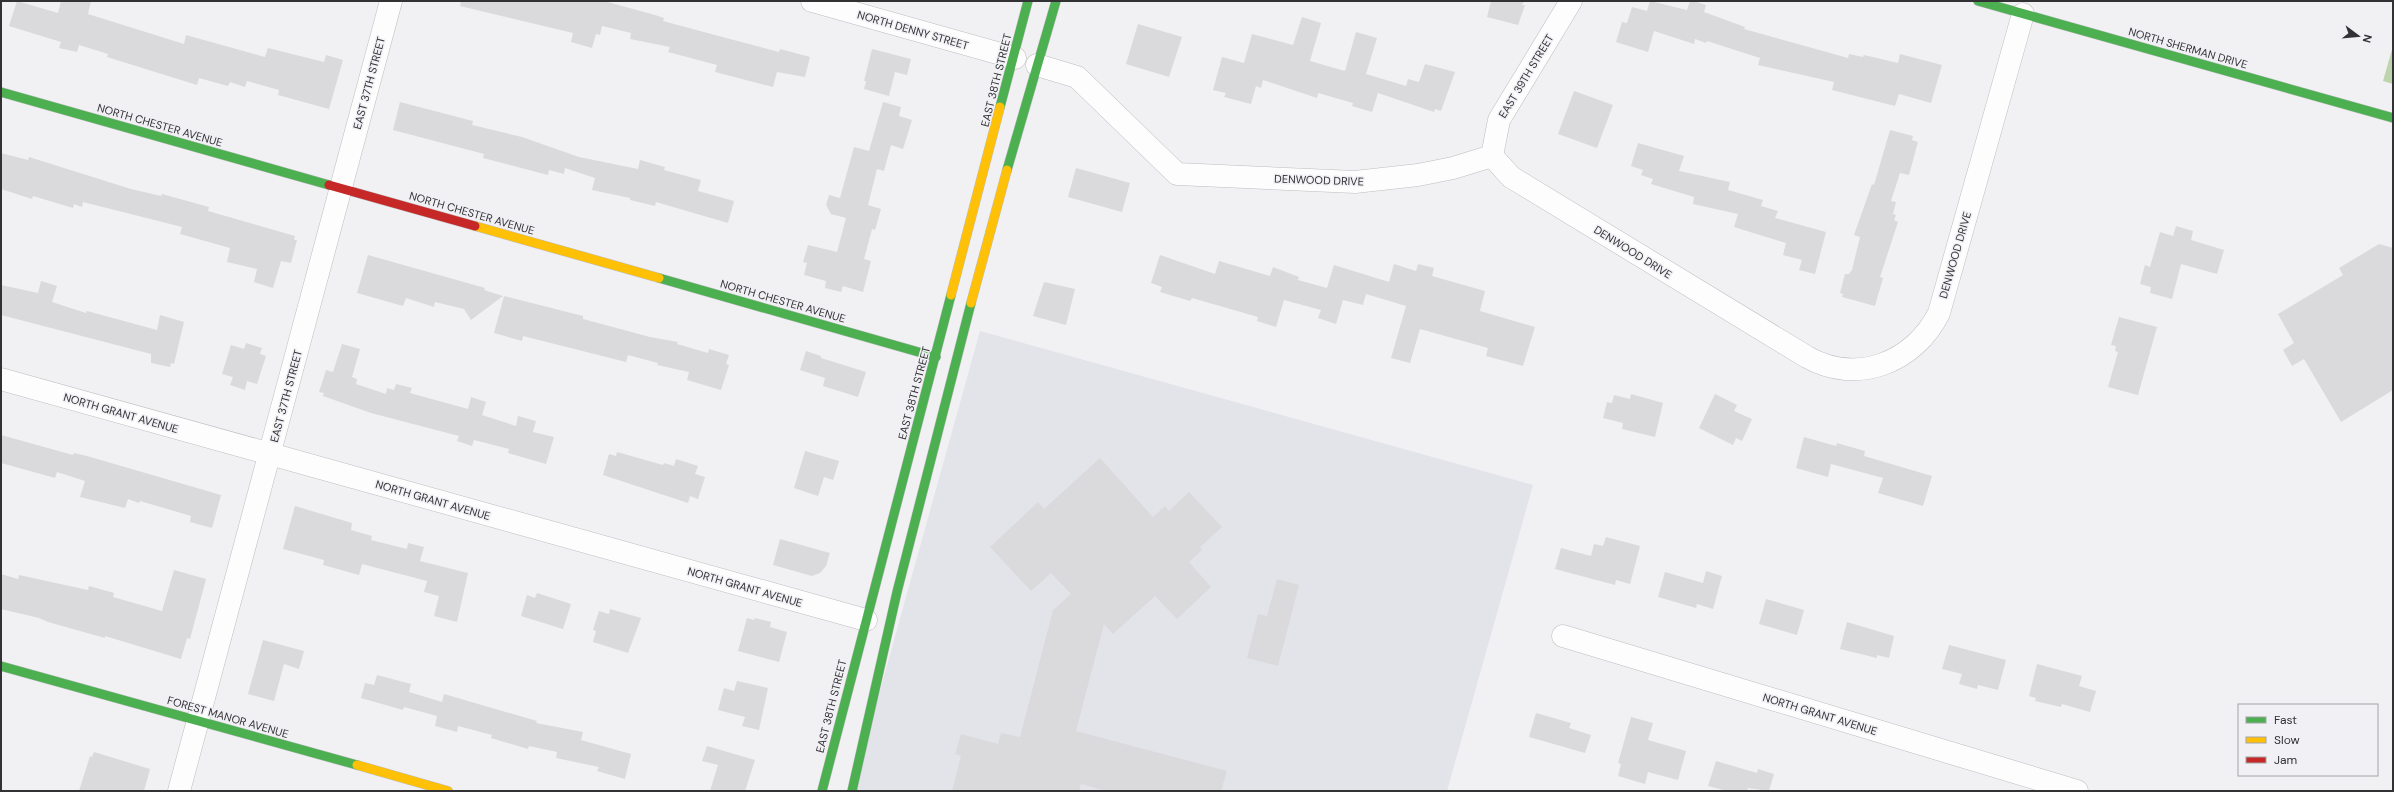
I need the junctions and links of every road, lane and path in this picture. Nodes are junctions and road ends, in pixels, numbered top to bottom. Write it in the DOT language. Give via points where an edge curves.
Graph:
graph roads {
  1 [pos="391,1"];
  2 [pos="812,1"];
  3 [pos="1028,1"];
  4 [pos="1056,1"];
  5 [pos="1571,1"];
  6 [pos="1978,1"];
  7 [pos="2023,14"];
  8 [pos="1015,58"];
  9 [pos="1037,65"];
  10 [pos="1,92"];
  11 [pos="2393,118"];
  12 [pos="1492,156"];
  13 [pos="341,188"];
  14 [pos="936,357"];
  15 [pos="1,379"];
  16 [pos="271,455"];
  17 [pos="866,620"];
  18 [pos="1563,636"];
  19 [pos="1,666"];
  20 [pos="197,722"];
  21 [pos="179,791"];
  22 [pos="448,791"];
  23 [pos="822,791"];
  24 [pos="852,791"];
  25 [pos="2077,791"];
  1 -- 13 [label="street, EAST 37TH STREET"];
  2 -- 8 [label="street, NORTH DENNY STREET"];
  3 -- 8 [label="main road, EAST 38TH STREET"];
  4 -- 9 [label="main road"];
  5 -- 12 [label="street, EAST 39TH STREET" via="1499,120"];
  6 -- 7 [label="main road, NORTH SHERMAN DRIVE"];
  7 -- 11 [label="main road, NORTH SHERMAN DRIVE"];
  7 -- 12 [label="street, DENWOOD DRIVE" via="1938,313 1924,337 1911,350 1887,364 1869,369 1841,369 1807,357 1512,177"];
  8 -- 14 [label="main road, EAST 38TH STREET"];
  9 -- 12 [label="street, DENWOOD DRIVE" via="1077,77 1177,174 1355,182 1424,174"];
  9 -- 24 [label="main road" via="955,362 874,686"];
  10 -- 13 [label="main road, NORTH CHESTER AVENUE"];
  13 -- 14 [label="main road, NORTH CHESTER AVENUE"];
  13 -- 16 [label="street, EAST 37TH STREET"];
  14 -- 17 [label="main road, EAST 38TH STREET"];
  15 -- 16 [label="street, NORTH GRANT AVENUE"];
  16 -- 17 [label="street, NORTH GRANT AVENUE"];
  16 -- 20 [label="street, EAST 37TH STREET"];
  17 -- 23 [label="main road, EAST 38TH STREET"];
  18 -- 25 [label="street, NORTH GRANT AVENUE"];
  19 -- 20 [label="main road, FOREST MANOR AVENUE"];
  20 -- 21 [label="street, EAST 37TH STREET"];
  20 -- 22 [label="main road, FOREST MANOR AVENUE"];
}
